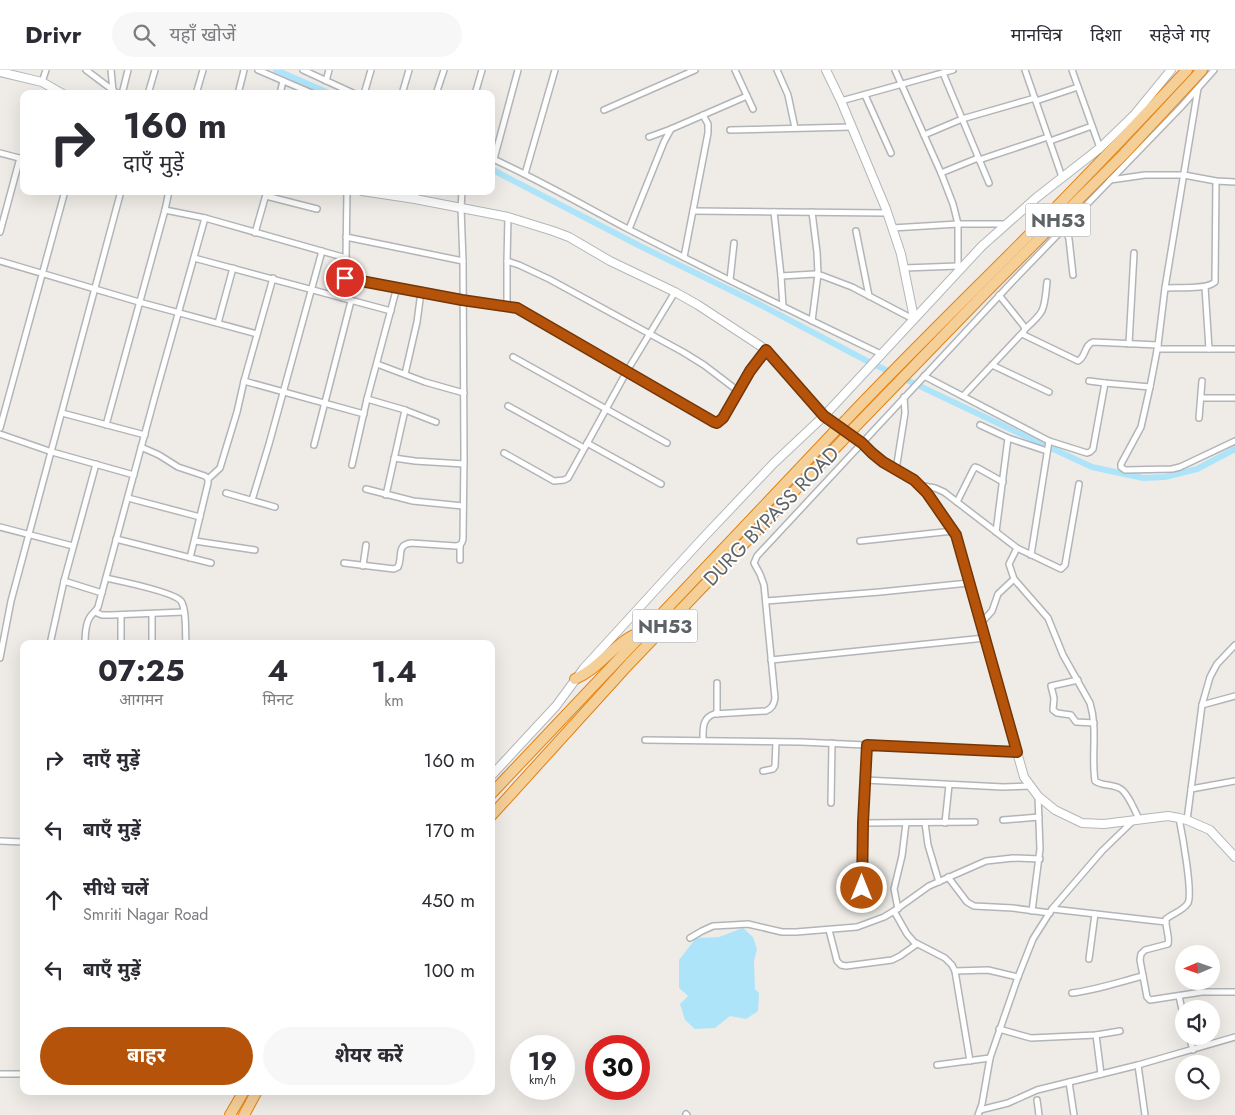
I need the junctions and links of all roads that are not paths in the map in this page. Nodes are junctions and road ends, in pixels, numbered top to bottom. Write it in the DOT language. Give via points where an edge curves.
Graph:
graph roads {
  1 [pos="46,70"];
  2 [pos="87,70"];
  3 [pos="111,70"];
  4 [pos="128,70"];
  5 [pos="155,70"];
  6 [pos="203,70"];
  7 [pos="244,70"];
  8 [pos="258,70"];
  9 [pos="303,70"];
  10 [pos="329,70"];
  11 [pos="370,70"];
  12 [pos="409,70"];
  13 [pos="444,70"];
  14 [pos="482,70"];
  15 [pos="518,70"];
  16 [pos="555,70"];
  17 [pos="695,70"];
  18 [pos="735,70"];
  19 [pos="777,70"];
  20 [pos="826,70"];
  21 [pos="895,70"];
  22 [pos="1025,70"];
  23 [pos="1079,70"];
  24 [pos="1171,70"];
  25 [pos="1187,70"];
  26 [pos="1202,70"];
  27 [pos="1214,70"];
  28 [pos="948,71"];
  29 [pos="1072,71"];
  30 [pos="0,72"];
  31 [pos="326,80"];
  32 [pos="283,81"];
  33 [pos="42,82"];
  34 [pos="901,85"];
  35 [pos="1078,87"];
  36 [pos="1198,87"];
  37 [pos="56,90"];
  38 [pos="112,90"];
  39 [pos="115,90"];
  40 [pos="123,90"];
  41 [pos="149,90"];
  42 [pos="197,90"];
  43 [pos="239,90"];
  44 [pos="281,90"];
  45 [pos="304,90"];
  46 [pos="347,90"];
  47 [pos="365,90"];
  48 [pos="403,90"];
  49 [pos="437,90"];
  50 [pos="475,90"];
  51 [pos="865,95"];
  52 [pos="747,96"];
  53 [pos="1035,99"];
  54 [pos="841,102"];
  55 [pos="753,109"];
  56 [pos="604,110"];
  57 [pos="704,115"];
  58 [pos="962,119"];
  59 [pos="1092,126"];
  60 [pos="851,127"];
  61 [pos="795,128"];
  62 [pos="671,129"];
  63 [pos="730,130"];
  64 [pos="924,135"];
  65 [pos="649,137"];
  66 [pos="1049,139"];
  67 [pos="495,148"];
  68 [pos="1100,148"];
  69 [pos="0,153"];
  70 [pos="892,153"];
  71 [pos="20,158"];
  72 [pos="495,159"];
  73 [pos="979,159"];
  74 [pos="20,166"];
  75 [pos="941,173"];
  76 [pos="525,174"];
  77 [pos="1184,175"];
  78 [pos="1062,177"];
  79 [pos="1110,180"];
  80 [pos="1216,181"];
  81 [pos="1235,182"];
  82 [pos="989,183"];
  83 [pos="64,195"];
  84 [pos="120,195"];
  85 [pos="168,195"];
  86 [pos="266,195"];
  87 [pos="272,195"];
  88 [pos="347,195"];
  89 [pos="416,195"];
  90 [pos="462,195"];
  91 [pos="461,208"];
  92 [pos="317,209"];
  93 [pos="165,210"];
  94 [pos="693,211"];
  95 [pos="774,212"];
  96 [pos="812,212"];
  97 [pos="888,213"];
  98 [pos="508,217"];
  99 [pos="205,218"];
  100 [pos="958,224"];
  101 [pos="1006,224"];
  102 [pos="1065,227"];
  103 [pos="892,228"];
  104 [pos="629,229"];
  105 [pos="856,231"];
  106 [pos="0,232"];
  107 [pos="256,233"];
  108 [pos="346,237"];
  109 [pos="734,243"];
  110 [pos="322,251"];
  111 [pos="1134,253"];
  112 [pos="684,257"];
  113 [pos="194,258"];
  114 [pos="346,258"];
  115 [pos="463,260"];
  116 [pos="0,261"];
  117 [pos="507,261"];
  118 [pos="232,268"];
  119 [pos="904,268"];
  120 [pos="958,268"];
  121 [pos="43,274"];
  122 [pos="818,274"];
  123 [pos="1073,275"];
  124 [pos="781,276"];
  125 [pos="272,278"];
  126 [pos="345,278"];
  127 [pos="730,280"];
  128 [pos="1047,282"];
  129 [pos="397,287"];
  130 [pos="1206,287"];
  131 [pos="94,288"];
  132 [pos="1165,288"];
  133 [pos="311,289"];
  134 [pos="422,292"];
  135 [pos="676,292"];
  136 [pos="869,296"];
  137 [pos="999,296"];
  138 [pos="343,298"];
  139 [pos="351,300"];
  140 [pos="462,300"];
  141 [pos="139,302"];
  142 [pos="508,306"];
  143 [pos="783,307"];
  144 [pos="391,311"];
  145 [pos="178,312"];
  146 [pos="913,319"];
  147 [pos="812,321"];
  148 [pos="218,323"];
  149 [pos="1024,331"];
  150 [pos="257,334"];
  151 [pos="649,334"];
  152 [pos="1129,344"];
  153 [pos="1158,347"];
  154 [pos="1209,349"];
  155 [pos="1235,349"];
  156 [pos="766,350"];
  157 [pos="881,354"];
  158 [pos="513,358"];
  159 [pos="377,364"];
  160 [pos="992,365"];
  161 [pos="627,371"];
  162 [pos="405,374"];
  163 [pos="924,376"];
  164 [pos="1089,380"];
  165 [pos="244,381"];
  166 [pos="1202,381"];
  167 [pos="1106,383"];
  168 [pos="1150,387"];
  169 [pos="738,391"];
  170 [pos="282,392"];
  171 [pos="1049,392"];
  172 [pos="464,393"];
  173 [pos="963,396"];
  174 [pos="904,397"];
  175 [pos="1201,398"];
  176 [pos="1235,398"];
  177 [pos="367,399"];
  178 [pos="325,404"];
  179 [pos="508,406"];
  180 [pos="404,410"];
  181 [pos="605,410"];
  182 [pos="62,413"];
  183 [pos="364,414"];
  184 [pos="824,416"];
  185 [pos="1199,418"];
  186 [pos="436,422"];
  187 [pos="106,425"];
  188 [pos="980,425"];
  189 [pos="0,428"];
  190 [pos="0,434"];
  191 [pos="144,435"];
  192 [pos="1008,438"];
  193 [pos="1049,441"];
  194 [pos="1235,441"];
  195 [pos="667,443"];
  196 [pos="862,443"];
  197 [pos="314,445"];
  198 [pos="586,445"];
  199 [pos="141,447"];
  200 [pos="1047,451"];
  201 [pos="52,452"];
  202 [pos="504,453"];
  203 [pos="394,458"];
  204 [pos="96,464"];
  205 [pos="464,464"];
  206 [pos="352,465"];
  207 [pos="896,470"];
  208 [pos="134,475"];
  209 [pos="208,479"];
  210 [pos="1002,482"];
  211 [pos="661,484"];
  212 [pos="918,484"];
  213 [pos="1079,484"];
  214 [pos="366,489"];
  215 [pos="226,493"];
  216 [pos="386,495"];
  217 [pos="128,498"];
  218 [pos="252,500"];
  219 [pos="957,502"];
  220 [pos="463,506"];
  221 [pos="274,507"];
  222 [pos="200,517"];
  223 [pos="0,527"];
  224 [pos="953,531"];
  225 [pos="996,532"];
  226 [pos="30,535"];
  227 [pos="116,539"];
  228 [pos="195,541"];
  229 [pos="860,541"];
  230 [pos="366,545"];
  231 [pos="460,545"];
  232 [pos="73,546"];
  233 [pos="1017,548"];
  234 [pos="255,550"];
  235 [pos="1031,555"];
  236 [pos="190,558"];
  237 [pos="460,560"];
  238 [pos="210,563"];
  239 [pos="344,563"];
  240 [pos="363,566"];
  241 [pos="106,578"];
  242 [pos="1014,579"];
  243 [pos="64,581"];
  244 [pos="969,583"];
  245 [pos="102,593"];
  246 [pos="766,601"];
  247 [pos="95,612"];
  248 [pos="184,612"];
  249 [pos="152,614"];
  250 [pos="121,615"];
  251 [pos="981,623"];
  252 [pos="646,631"];
  253 [pos="985,638"];
  254 [pos="51,640"];
  255 [pos="85,640"];
  256 [pos="121,640"];
  257 [pos="152,640"];
  258 [pos="186,640"];
  259 [pos="1235,645"];
  260 [pos="0,658"];
  261 [pos="771,660"];
  262 [pos="576,679"];
  263 [pos="1078,680"];
  264 [pos="717,683"];
  265 [pos="1235,696"];
  266 [pos="1202,705"];
  267 [pos="717,714"];
  268 [pos="1094,723"];
  269 [pos="646,740"];
  270 [pos="703,740"];
  271 [pos="776,742"];
  272 [pos="832,743"];
  273 [pos="867,745"];
  274 [pos="1017,752"];
  275 [pos="763,771"];
  276 [pos="495,772"];
  277 [pos="865,780"];
  278 [pos="1235,781"];
  279 [pos="950,784"];
  280 [pos="1031,786"];
  281 [pos="1191,789"];
  282 [pos="495,790"];
  283 [pos="1038,796"];
  284 [pos="831,803"];
  285 [pos="495,812"];
  286 [pos="1039,817"];
  287 [pos="1137,819"];
  288 [pos="1183,819"];
  289 [pos="1002,820"];
  290 [pos="975,822"];
  291 [pos="863,823"];
  292 [pos="906,823"];
  293 [pos="925,823"];
  294 [pos="944,823"];
  295 [pos="0,841"];
  296 [pos="20,842"];
  297 [pos="1235,857"];
  298 [pos="1040,859"];
  299 [pos="948,878"];
  300 [pos="939,882"];
  301 [pos="862,888"];
  302 [pos="896,910"];
  303 [pos="1032,911"];
  304 [pos="1051,911"];
  305 [pos="1095,914"];
  306 [pos="1166,922"];
  307 [pos="829,930"];
  308 [pos="690,938"];
  309 [pos="917,944"];
  310 [pos="1089,959"];
  311 [pos="955,971"];
  312 [pos="1143,976"];
  313 [pos="1018,977"];
  314 [pos="1235,992"];
  315 [pos="1072,993"];
  316 [pos="1179,996"];
  317 [pos="1180,1000"];
  318 [pos="1000,1029"];
  319 [pos="1120,1031"];
  320 [pos="1096,1035"];
  321 [pos="1235,1037"];
  322 [pos="1192,1045"];
  323 [pos="1193,1050"];
  324 [pos="990,1058"];
  325 [pos="970,1061"];
  326 [pos="937,1064"];
  327 [pos="1138,1065"];
  328 [pos="0,1074"];
  329 [pos="20,1074"];
  330 [pos="1101,1074"];
  331 [pos="1069,1082"];
  332 [pos="242,1095"];
  333 [pos="255,1095"];
  334 [pos="1037,1100"];
  335 [pos="979,1112"];
  336 [pos="230,1115"];
  337 [pos="244,1115"];
  338 [pos="1038,1115"];
  339 [pos="1074,1115"];
  340 [pos="1145,1115"];
  1 -- 33 [label="street"];
  2 -- 38 [label="street"];
  3 -- 39 [label="street"];
  4 -- 40 [label="street"];
  5 -- 41 [label="street"];
  6 -- 42 [label="street"];
  7 -- 43 [label="street"];
  8 -- 32 [label="street"];
  9 -- 31 [label="street"];
  10 -- 31 [label="street"];
  11 -- 47 [label="street"];
  12 -- 48 [label="street"];
  13 -- 49 [label="street"];
  14 -- 50 [label="street"];
  15 -- 67 [label="street"];
  16 -- 76 [label="street"];
  17 -- 56 [label="street"];
  18 -- 52 [label="street"];
  19 -- 61 [label="street" via="788,95"];
  20 -- 54 [label="main road"];
  21 -- 34 [label="street"];
  22 -- 53 [label="street"];
  23 -- 29 [label="street"];
  24 -- 68 [label="main road" via="1135,114"];
  25 -- 252 [label="highway, DURG BYPASS ROAD / NH53, bridge" via="881,382"];
  26 -- 285 [label="highway, DURG BYPASS ROAD / NH53, bridge" via="1123,155 893,387 629,664"];
  27 -- 36 [label="street"];
  28 -- 34 [label="street"];
  28 -- 58 [label="street"];
  29 -- 35 [label="street"];
  30 -- 33 [label="main road"];
  31 -- 46 [label="street"];
  32 -- 44 [label="street"];
  32 -- 45 [label="street"];
  33 -- 37 [label="main road"];
  34 -- 51 [label="street"];
  34 -- 64 [label="street"];
  35 -- 53 [label="street"];
  35 -- 59 [label="street"];
  36 -- 77 [label="street"];
  36 -- 79 [label="street"];
  51 -- 54 [label="street"];
  51 -- 70 [label="street"];
  52 -- 55 [label="street"];
  52 -- 57 [label="street"];
  53 -- 58 [label="street"];
  53 -- 66 [label="street"];
  54 -- 60 [label="main road"];
  57 -- 62 [label="street"];
  57 -- 94 [label="street" via="708,133"];
  58 -- 64 [label="street"];
  58 -- 73 [label="street"];
  59 -- 66 [label="street"];
  59 -- 68 [label="street"];
  60 -- 61 [label="street"];
  60 -- 97 [label="main road"];
  61 -- 63 [label="street"];
  62 -- 65 [label="street"];
  62 -- 104 [label="street"];
  64 -- 75 [label="street"];
  66 -- 73 [label="street"];
  66 -- 78 [label="street"];
  68 -- 78 [label="main road"];
  69 -- 71 [label="street"];
  72 -- 76 [label="street"];
  73 -- 75 [label="street"];
  73 -- 82 [label="street"];
  74 -- 106 [label="street"];
  75 -- 100 [label="street"];
  76 -- 104 [label="street"];
  77 -- 79 [label="street"];
  77 -- 80 [label="street"];
  77 -- 132 [label="street"];
  78 -- 101 [label="main road"];
  79 -- 102 [label="street"];
  80 -- 81 [label="street"];
  80 -- 130 [label="street" via="1216,279 1214,284"];
  83 -- 121 [label="street"];
  84 -- 131 [label="street"];
  85 -- 93 [label="street"];
  86 -- 107 [label="street"];
  87 -- 92 [label="street"];
  88 -- 108 [label="street"];
  89 -- 91 [label="main road"];
  90 -- 91 [label="street"];
  91 -- 98 [label="main road"];
  91 -- 115 [label="street"];
  93 -- 99 [label="street"];
  93 -- 141 [label="street"];
  94 -- 95 [label="street"];
  94 -- 112 [label="street"];
  95 -- 96 [label="street"];
  95 -- 124 [label="street"];
  96 -- 97 [label="street"];
  96 -- 122 [label="street"];
  97 -- 103 [label="main road"];
  98 -- 117 [label="street"];
  98 -- 135 [label="main road" via="569,237 610,261"];
  99 -- 107 [label="street"];
  99 -- 113 [label="street"];
  100 -- 101 [label="street"];
  100 -- 103 [label="street"];
  100 -- 120 [label="street"];
  101 -- 120 [label="main road"];
  102 -- 123 [label="street"];
  102 -- 137 [label="street"];
  103 -- 119 [label="main road"];
  104 -- 112 [label="street"];
  105 -- 136 [label="street"];
  107 -- 110 [label="street"];
  108 -- 114 [label="street"];
  108 -- 115 [label="street"];
  109 -- 127 [label="street"];
  110 -- 114 [label="street"];
  110 -- 133 [label="street"];
  111 -- 152 [label="street"];
  112 -- 127 [label="street"];
  113 -- 118 [label="street"];
  113 -- 145 [label="street"];
  114 -- 126 [label="street"];
  115 -- 140 [label="street"];
  116 -- 121 [label="street"];
  117 -- 142 [label="street"];
  117 -- 151 [label="street" via="549,279"];
  118 -- 125 [label="street"];
  118 -- 148 [label="street"];
  119 -- 120 [label="street"];
  119 -- 146 [label="main road"];
  120 -- 146 [label="main road"];
  121 -- 131 [label="street"];
  121 -- 189 [label="street"];
  122 -- 124 [label="street"];
  122 -- 136 [label="street"];
  122 -- 147 [label="street"];
  124 -- 143 [label="street"];
  125 -- 133 [label="street"];
  125 -- 150 [label="street"];
  126 -- 129 [label="street"];
  126 -- 138 [label="street"];
  127 -- 143 [label="street"];
  128 -- 149 [label="street" via="1042,312"];
  129 -- 134 [label="street"];
  129 -- 144 [label="street"];
  130 -- 132 [label="street"];
  130 -- 154 [label="street"];
  131 -- 141 [label="street"];
  131 -- 182 [label="street"];
  132 -- 153 [label="street"];
  133 -- 138 [label="street"];
  133 -- 170 [label="street"];
  134 -- 140 [label="street"];
  134 -- 162 [label="street"];
  135 -- 151 [label="street"];
  135 -- 156 [label="main road"];
  136 -- 146 [label="street"];
  137 -- 149 [label="street" via="1023,325"];
  137 -- 163 [label="street"];
  138 -- 139 [label="street"];
  139 -- 144 [label="street"];
  139 -- 178 [label="street"];
  140 -- 142 [label="street"];
  140 -- 172 [label="street"];
  141 -- 145 [label="street"];
  141 -- 187 [label="street"];
  142 -- 161 [label="street"];
  143 -- 147 [label="street"];
  144 -- 159 [label="street"];
  145 -- 148 [label="street"];
  145 -- 191 [label="street"];
  146 -- 157 [label="main road"];
  147 -- 157 [label="street"];
  148 -- 150 [label="street"];
  149 -- 152 [label="street" via="1078,361 1090,343"];
  149 -- 160 [label="street"];
  150 -- 165 [label="street"];
  151 -- 161 [label="street"];
  151 -- 169 [label="street" via="704,365"];
  152 -- 153 [label="street"];
  153 -- 154 [label="street"];
  153 -- 168 [label="street"];
  154 -- 155 [label="street"];
  156 -- 169 [label="street"];
  156 -- 184 [label="main road"];
  157 -- 184 [label="main road"];
  158 -- 181 [label="street"];
  159 -- 162 [label="street"];
  159 -- 177 [label="street"];
  160 -- 171 [label="street"];
  160 -- 173 [label="street"];
  161 -- 169 [label="street" via="717,423"];
  161 -- 181 [label="street"];
  162 -- 172 [label="street"];
  163 -- 173 [label="street"];
  163 -- 174 [label="street"];
  164 -- 167 [label="street"];
  165 -- 170 [label="street"];
  165 -- 209 [label="street" via="220,468"];
  166 -- 175 [label="street"];
  167 -- 168 [label="street"];
  167 -- 193 [label="street" via="1092,451 1086,453"];
  168 -- 194 [label="street" via="1141,427 1121,464 1123,469 1180,467"];
  170 -- 178 [label="street"];
  170 -- 218 [label="street"];
  172 -- 205 [label="street"];
  173 -- 193 [label="street"];
  174 -- 196 [label="street"];
  174 -- 207 [label="street" via="905,413"];
  175 -- 176 [label="street"];
  175 -- 185 [label="street"];
  177 -- 180 [label="street"];
  177 -- 183 [label="street"];
  178 -- 183 [label="street"];
  178 -- 197 [label="street"];
  179 -- 198 [label="street"];
  180 -- 186 [label="street"];
  180 -- 203 [label="street"];
  181 -- 195 [label="street"];
  181 -- 198 [label="street"];
  182 -- 187 [label="street"];
  182 -- 201 [label="street"];
  183 -- 206 [label="street"];
  184 -- 196 [label="main road"];
  184 -- 262 [label="main road" via="755,483"];
  187 -- 191 [label="street"];
  188 -- 192 [label="street"];
  190 -- 201 [label="street"];
  191 -- 199 [label="street"];
  192 -- 200 [label="street"];
  192 -- 210 [label="street"];
  193 -- 200 [label="street"];
  196 -- 207 [label="main road"];
  196 -- 246 [label="street" via="757,556 754,563 762,579"];
  198 -- 202 [label="street" via="568,478 558,481"];
  198 -- 211 [label="street"];
  199 -- 208 [label="street"];
  199 -- 209 [label="street"];
  200 -- 235 [label="street"];
  201 -- 204 [label="street"];
  201 -- 226 [label="street"];
  203 -- 205 [label="street"];
  203 -- 216 [label="street"];
  204 -- 208 [label="street"];
  204 -- 232 [label="street"];
  205 -- 220 [label="street"];
  207 -- 212 [label="main road"];
  208 -- 217 [label="street"];
  209 -- 222 [label="street"];
  210 -- 219 [label="street" via="975,468"];
  210 -- 225 [label="street"];
  212 -- 219 [label="street" via="940,490"];
  212 -- 224 [label="main road"];
  213 -- 235 [label="street" via="1064,567 1059,569"];
  214 -- 216 [label="street"];
  215 -- 218 [label="street"];
  216 -- 220 [label="street"];
  217 -- 222 [label="street"];
  217 -- 227 [label="street"];
  218 -- 221 [label="street"];
  219 -- 225 [label="street"];
  220 -- 231 [label="street" via="463,539"];
  222 -- 228 [label="street"];
  223 -- 226 [label="street"];
  224 -- 229 [label="street"];
  224 -- 244 [label="main road"];
  225 -- 233 [label="street"];
  226 -- 232 [label="street"];
  226 -- 260 [label="street" via="11,601"];
  227 -- 236 [label="street"];
  227 -- 241 [label="street"];
  228 -- 234 [label="street"];
  228 -- 236 [label="street"];
  230 -- 240 [label="street"];
  231 -- 237 [label="street"];
  231 -- 240 [label="street" via="406,543 401,548 398,568"];
  232 -- 243 [label="street"];
  233 -- 235 [label="street"];
  233 -- 242 [label="street" via="1010,564"];
  236 -- 238 [label="street"];
  239 -- 240 [label="street"];
  241 -- 245 [label="street"];
  241 -- 248 [label="street" via="175,596"];
  242 -- 251 [label="street" via="998,594 992,611"];
  242 -- 263 [label="street" via="1048,618 1063,655"];
  243 -- 245 [label="street"];
  243 -- 254 [label="street"];
  244 -- 246 [label="street"];
  244 -- 251 [label="main road"];
  245 -- 247 [label="street"];
  246 -- 261 [label="street"];
  247 -- 250 [label="street"];
  247 -- 255 [label="street" via="87,624"];
  248 -- 249 [label="street"];
  248 -- 258 [label="street"];
  249 -- 250 [label="street"];
  249 -- 257 [label="street"];
  250 -- 256 [label="street"];
  251 -- 253 [label="main road"];
  252 -- 262 [label="highway" via="621,643 594,668"];
  252 -- 282 [label="highway, DURG BYPASS ROAD / NH53"];
  253 -- 261 [label="street"];
  253 -- 274 [label="main road"];
  259 -- 266 [label="street" via="1217,664"];
  261 -- 267 [label="street" via="775,698 771,709"];
  262 -- 276 [label="main road" via="556,706"];
  263 -- 268 [label="street" via="1090,703"];
  263 -- 268 [label="street" via="1051,686 1052,708 1057,713 1071,715 1076,722"];
  264 -- 267 [label="street"];
  265 -- 266 [label="street"];
  266 -- 281 [label="street"];
  267 -- 270 [label="street" via="705,719"];
  268 -- 287 [label="street" via="1095,781 1122,790"];
  269 -- 270 [label="street"];
  270 -- 271 [label="street"];
  271 -- 272 [label="street"];
  271 -- 275 [label="street" via="775,766"];
  272 -- 273 [label="street"];
  272 -- 284 [label="street"];
  273 -- 274 [label="street"];
  273 -- 277 [label="street"];
  274 -- 280 [label="main road" via="1024,777"];
  277 -- 279 [label="street"];
  277 -- 291 [label="street"];
  278 -- 281 [label="street"];
  279 -- 280 [label="street"];
  279 -- 294 [label="street"];
  280 -- 283 [label="main road"];
  281 -- 288 [label="street"];
  283 -- 286 [label="street"];
  283 -- 287 [label="main road" via="1055,810 1082,823 1104,824"];
  286 -- 289 [label="street"];
  286 -- 298 [label="street"];
  287 -- 288 [label="main road" via="1168,816"];
  287 -- 304 [label="street" via="1102,851"];
  288 -- 297 [label="main road" via="1210,830"];
  288 -- 306 [label="street" via="1189,899"];
  290 -- 294 [label="street"];
  291 -- 292 [label="street"];
  291 -- 301 [label="street"];
  292 -- 293 [label="street"];
  292 -- 302 [label="street" via="894,890"];
  293 -- 294 [label="street"];
  293 -- 300 [label="street"];
  295 -- 296 [label="street"];
  298 -- 299 [label="street" via="986,861"];
  298 -- 303 [label="street"];
  299 -- 300 [label="street"];
  299 -- 303 [label="street" via="974,906"];
  300 -- 302 [label="street"];
  302 -- 307 [label="street" via="857,927"];
  302 -- 309 [label="street" via="906,934"];
  303 -- 304 [label="street"];
  304 -- 305 [label="street"];
  304 -- 313 [label="street" via="1033,939"];
  305 -- 306 [label="street"];
  305 -- 310 [label="street"];
  306 -- 312 [label="street" via="1168,944 1141,954"];
  307 -- 308 [label="street" via="782,932 748,924 713,926"];
  307 -- 309 [label="street" via="837,961 846,966 892,960"];
  309 -- 311 [label="street" via="945,958"];
  311 -- 313 [label="street" via="988,970"];
  311 -- 325 [label="street"];
  312 -- 315 [label="street"];
  312 -- 316 [label="street" via="1149,999"];
  313 -- 318 [label="street"];
  314 -- 316 [label="street"];
  316 -- 317 [label="street"];
  318 -- 320 [label="street" via="1031,1038"];
  318 -- 324 [label="street"];
  319 -- 320 [label="street"];
  320 -- 330 [label="street"];
  321 -- 323 [label="street"];
  322 -- 323 [label="street"];
  323 -- 327 [label="street"];
  324 -- 325 [label="street"];
  324 -- 335 [label="street"];
  325 -- 326 [label="street"];
  327 -- 330 [label="street"];
  327 -- 340 [label="street"];
  328 -- 329 [label="street"];
  330 -- 331 [label="street"];
  331 -- 335 [label="street" via="1036,1090"];
  331 -- 339 [label="street"];
  332 -- 336 [label="highway"];
  333 -- 337 [label="highway"];
  334 -- 338 [label="street"];
}
